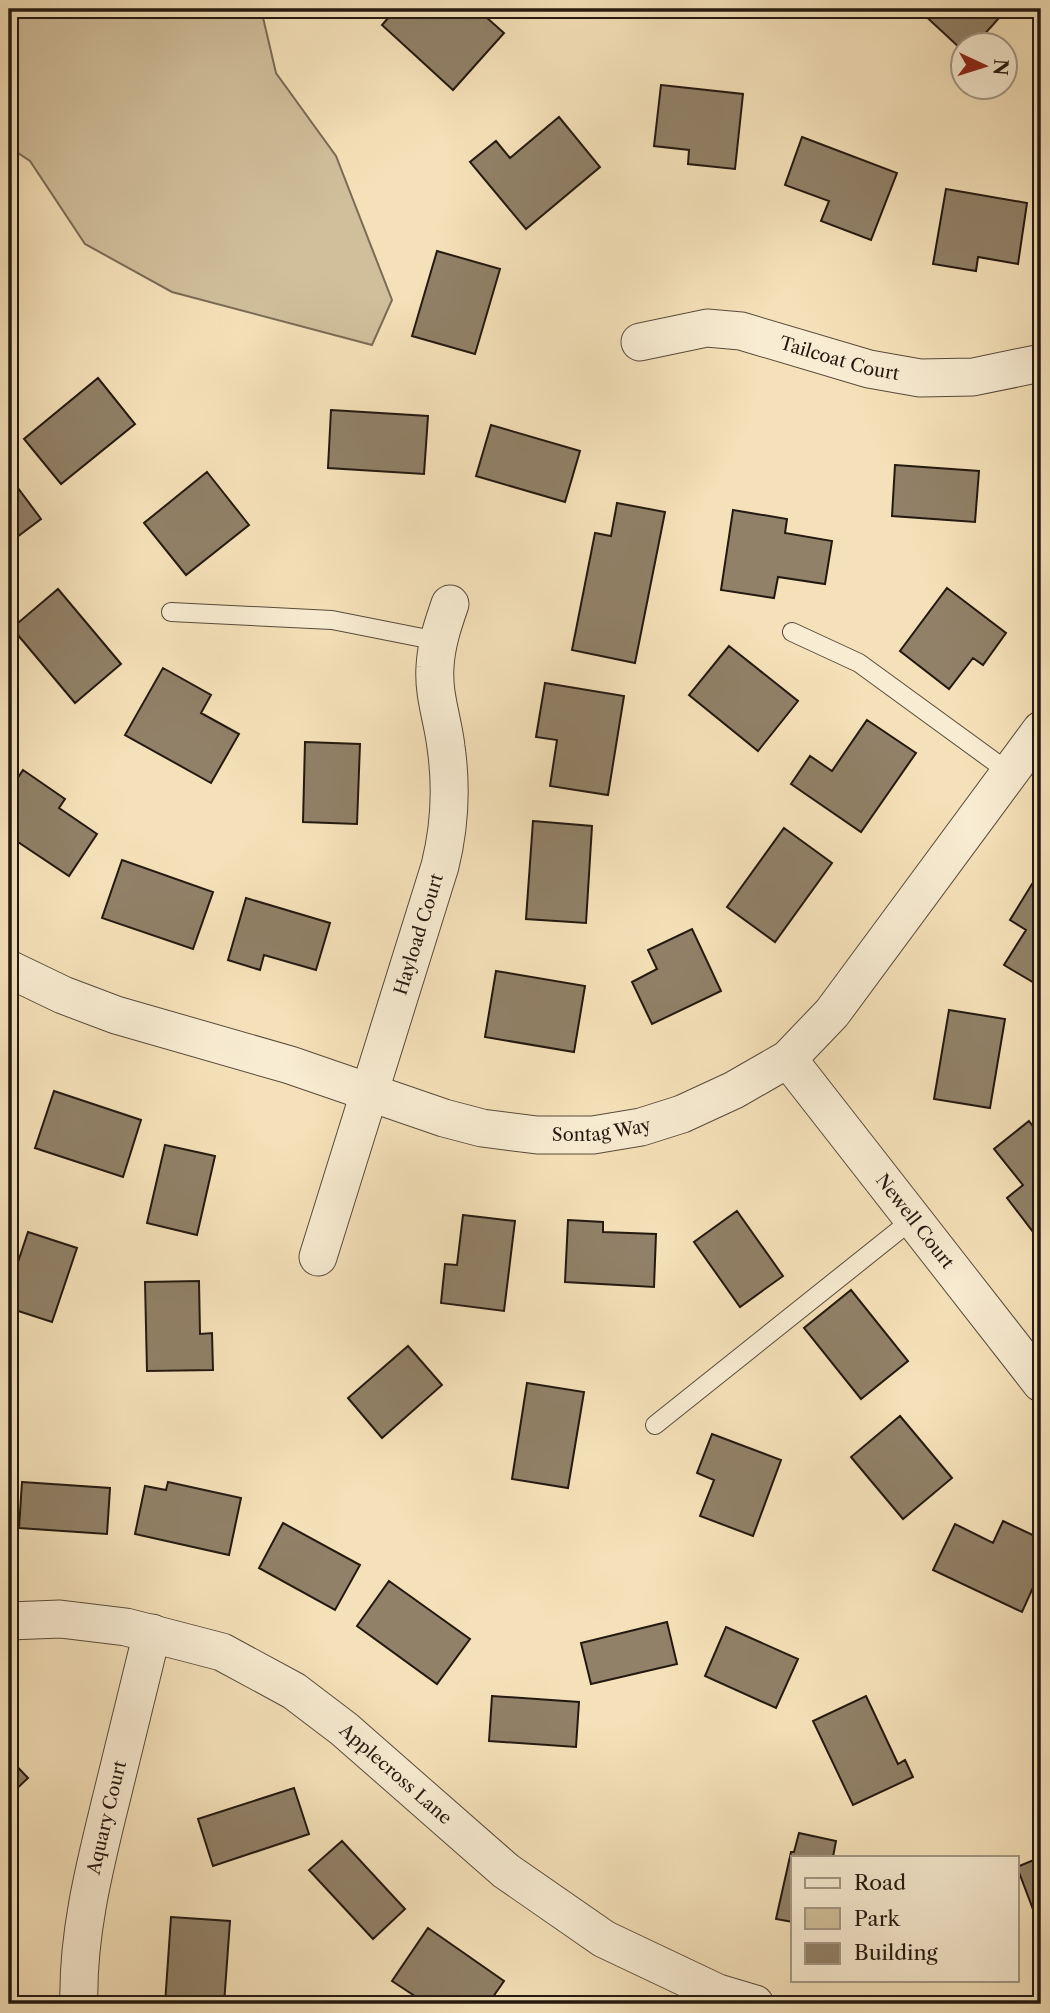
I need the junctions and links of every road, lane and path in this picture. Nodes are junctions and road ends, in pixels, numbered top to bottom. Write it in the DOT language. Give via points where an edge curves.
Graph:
graph roads {
  1 [pos="640,342"];
  2 [pos="1041,363"];
  3 [pos="450,604"];
  4 [pos="171,612"];
  5 [pos="792,632"];
  6 [pos="438,641"];
  7 [pos="1041,730"];
  8 [pos="1010,773"];
  9 [pos="9,969"];
  10 [pos="788,1059"];
  11 [pos="369,1093"];
  12 [pos="914,1219"];
  13 [pos="318,1257"];
  14 [pos="1041,1383"];
  15 [pos="655,1425"];
  16 [pos="9,1622"];
  17 [pos="152,1633"];
  18 [pos="79,2004"];
  19 [pos="755,2004"];
  1 -- 2 [label="street, Tailcoat Court" via="723,328 869,369 920,378 973,377"];
  3 -- 6 [label="street, Hayload Court"];
  4 -- 6 [label="lane" via="332,620"];
  5 -- 8 [label="lane" via="859,663"];
  6 -- 11 [label="street, Hayload Court" via="435,697 450,775 447,836"];
  7 -- 8 [label="street, Sontag Way"];
  8 -- 10 [label="street, Sontag Way" via="832,1013"];
  9 -- 11 [label="street, Sontag Way" via="116,1015"];
  10 -- 11 [label="street, Sontag Way" via="682,1114 641,1128 593,1135 537,1135 482,1128"];
  10 -- 12 [label="street, Newell Court"];
  11 -- 13 [label="street, Hayload Court"];
  12 -- 14 [label="street, Newell Court"];
  12 -- 15 [label="lane"];
  16 -- 17 [label="street, Applecross Lane" via="60,1619"];
  17 -- 18 [label="street, Aquary Court" via="96,1862 83,1936"];
  17 -- 19 [label="street, Applecross Lane" via="222,1652 294,1691 344,1728 506,1871 604,1939 718,1993"];
}
